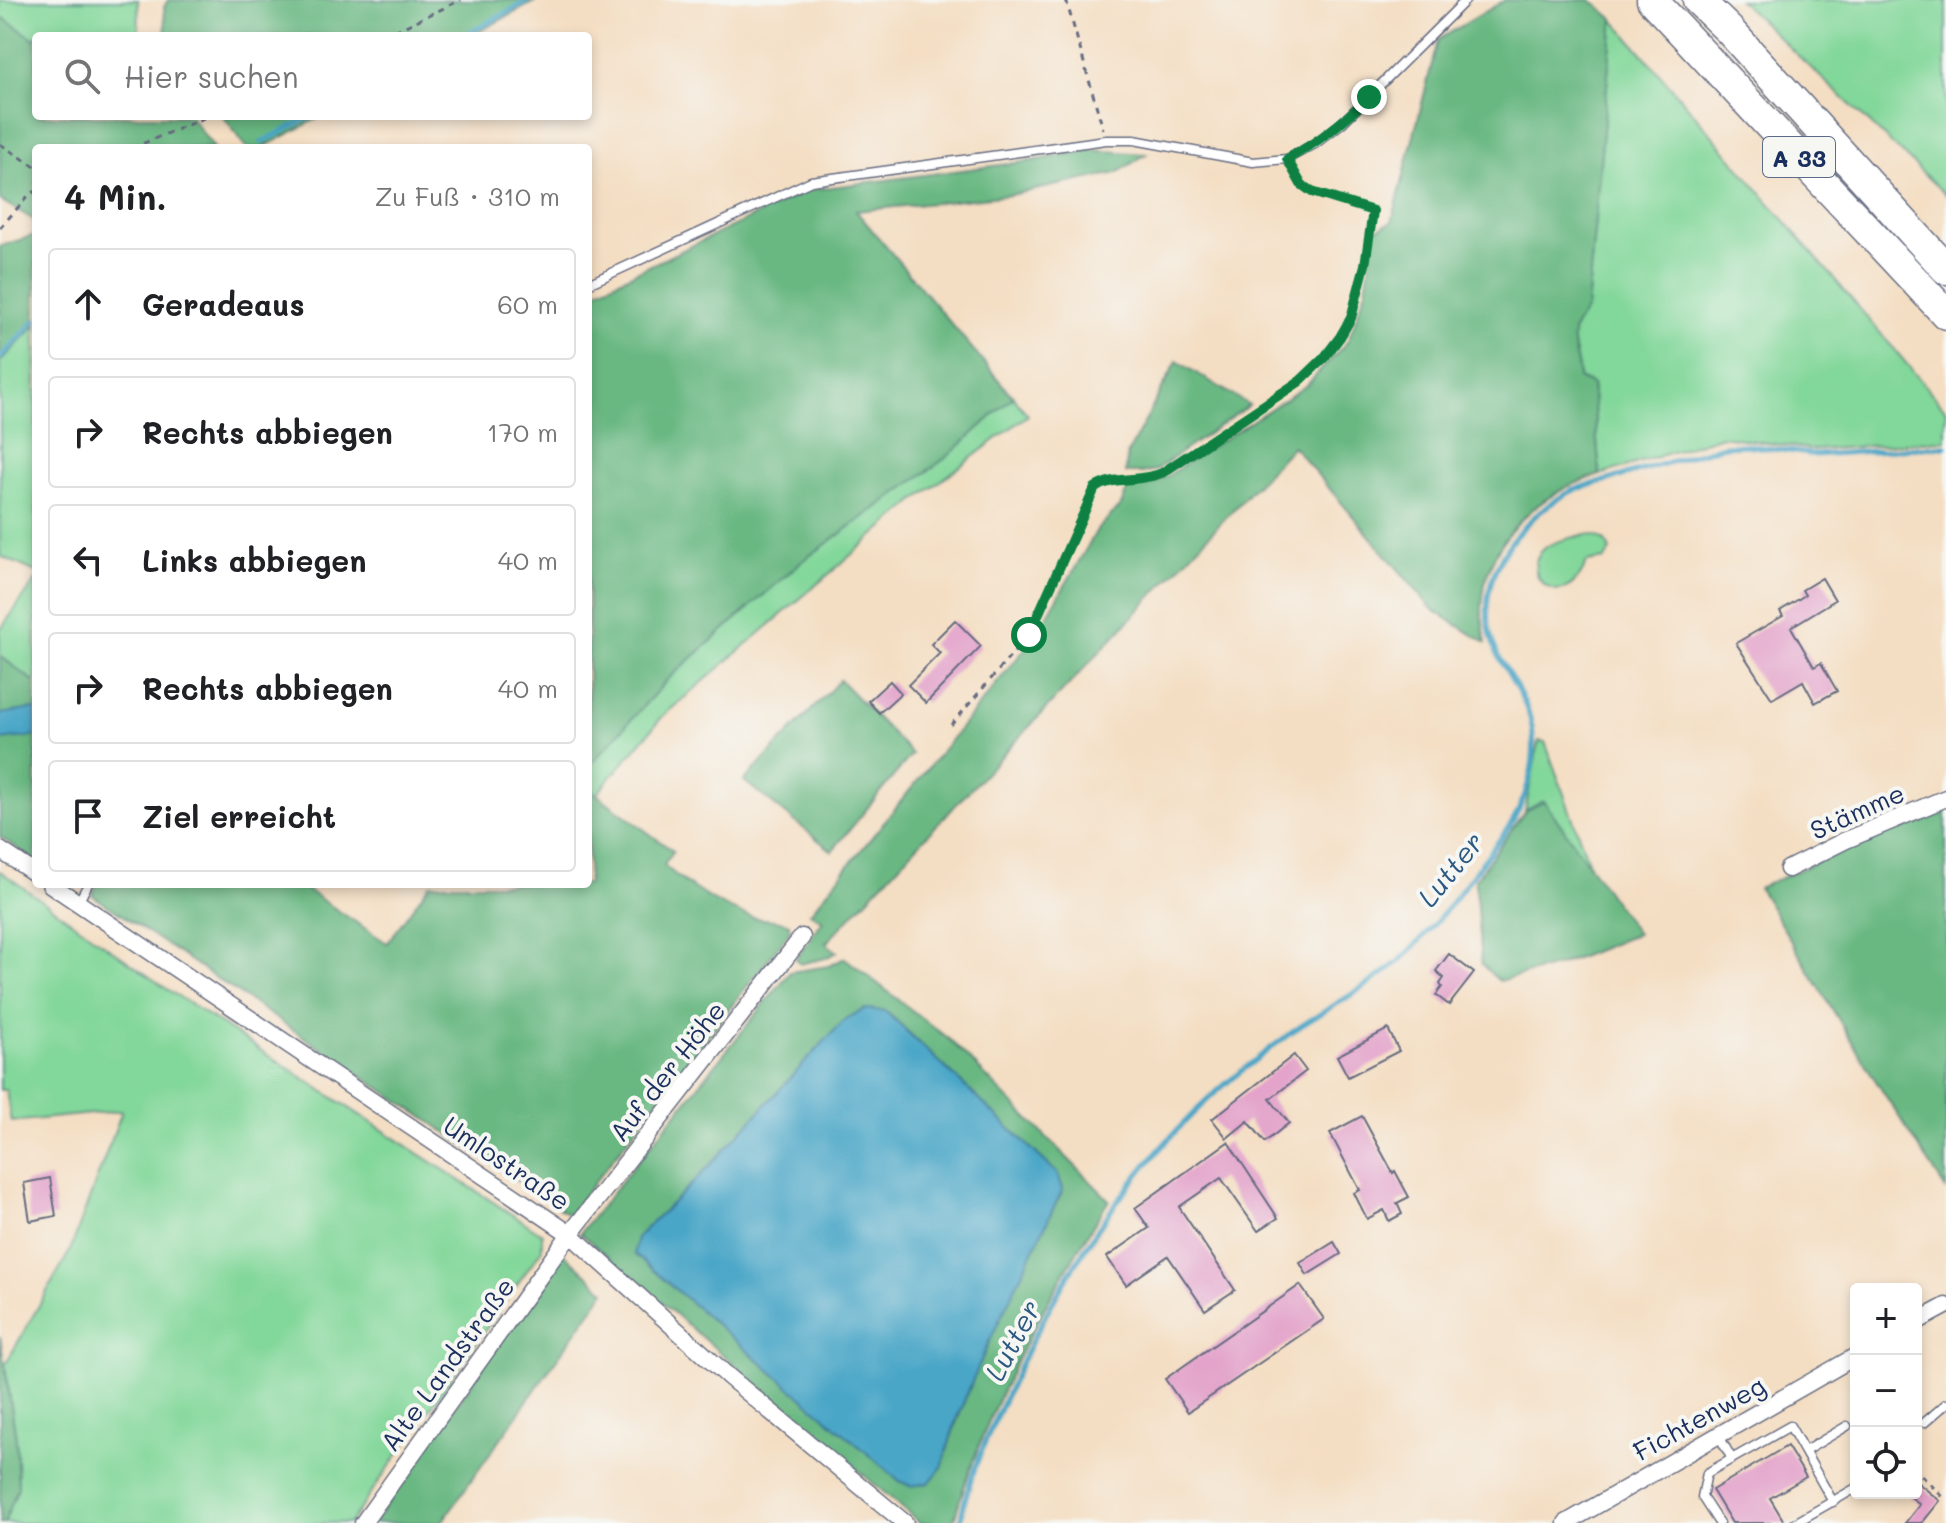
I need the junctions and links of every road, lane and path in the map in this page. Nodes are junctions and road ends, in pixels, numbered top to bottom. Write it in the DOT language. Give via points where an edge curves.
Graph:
graph roads {
  1 [pos="461,0"];
  2 [pos="1066,0"];
  3 [pos="1466,0"];
  4 [pos="1652,0"];
  5 [pos="1698,0"];
  6 [pos="393,32"];
  7 [pos="199,120"];
  8 [pos="1106,140"];
  9 [pos="0,144"];
  10 [pos="142,144"];
  11 [pos="1287,159"];
  12 [pos="32,164"];
  13 [pos="32,194"];
  14 [pos="0,228"];
  15 [pos="1946,269"];
  16 [pos="592,282"];
  17 [pos="1946,314"];
  18 [pos="951,725"];
  19 [pos="1946,798"];
  20 [pos="0,850"];
  21 [pos="1788,869"];
  22 [pos="32,871"];
  23 [pos="56,888"];
  24 [pos="86,888"];
  25 [pos="78,903"];
  26 [pos="802,937"];
  27 [pos="570,1234"];
  28 [pos="1946,1306"];
  29 [pos="1922,1319"];
  30 [pos="1850,1360"];
  31 [pos="1946,1404"];
  32 [pos="1924,1423"];
  33 [pos="1847,1426"];
  34 [pos="1719,1436"];
  35 [pos="1805,1451"];
  36 [pos="1732,1459"];
  37 [pos="1922,1476"];
  38 [pos="1850,1492"];
  39 [pos="1946,1500"];
  40 [pos="1833,1502"];
  41 [pos="363,1523"];
  42 [pos="905,1523"];
  43 [pos="1566,1523"];
  44 [pos="1719,1523"];
  45 [pos="1795,1523"];
  1 -- 6 [label="path"];
  2 -- 8 [label="path"];
  3 -- 11 [label="lane" via="1342,123"];
  4 -- 17 [label="highway, A 33"];
  5 -- 15 [label="highway, A 33"];
  7 -- 10 [label="path"];
  8 -- 11 [label="lane" via="1134,140 1253,162"];
  8 -- 16 [label="lane" via="811,181"];
  9 -- 12 [label="path"];
  11 -- 18 [label="path" via="1312,192 1373,211 1359,290 1340,337 1300,381 1162,473 1146,480 1105,481 1095,488 1029,635"];
  13 -- 14 [label="path"];
  19 -- 21 [label="street, Stämme"];
  20 -- 22 [label="street"];
  23 -- 25 [label="street, Umlostraße"];
  24 -- 25 [label="lane"];
  25 -- 27 [label="street, Umlostraße"];
  26 -- 27 [label="street, Auf der Höhe"];
  27 -- 41 [label="street, Alte Landstraße"];
  27 -- 42 [label="street, Umlostraße" via="729,1377"];
  28 -- 29 [label="street"];
  30 -- 34 [label="street, Fichtenweg"];
  31 -- 32 [label="lane"];
  33 -- 35 [label="lane"];
  34 -- 36 [label="lane"];
  34 -- 43 [label="street, Fichtenweg"];
  35 -- 36 [label="lane" via="1790,1426"];
  35 -- 40 [label="lane"];
  36 -- 44 [label="lane" via="1707,1473 1702,1497"];
  37 -- 39 [label="path"];
  38 -- 40 [label="lane"];
  40 -- 45 [label="lane"];
}
